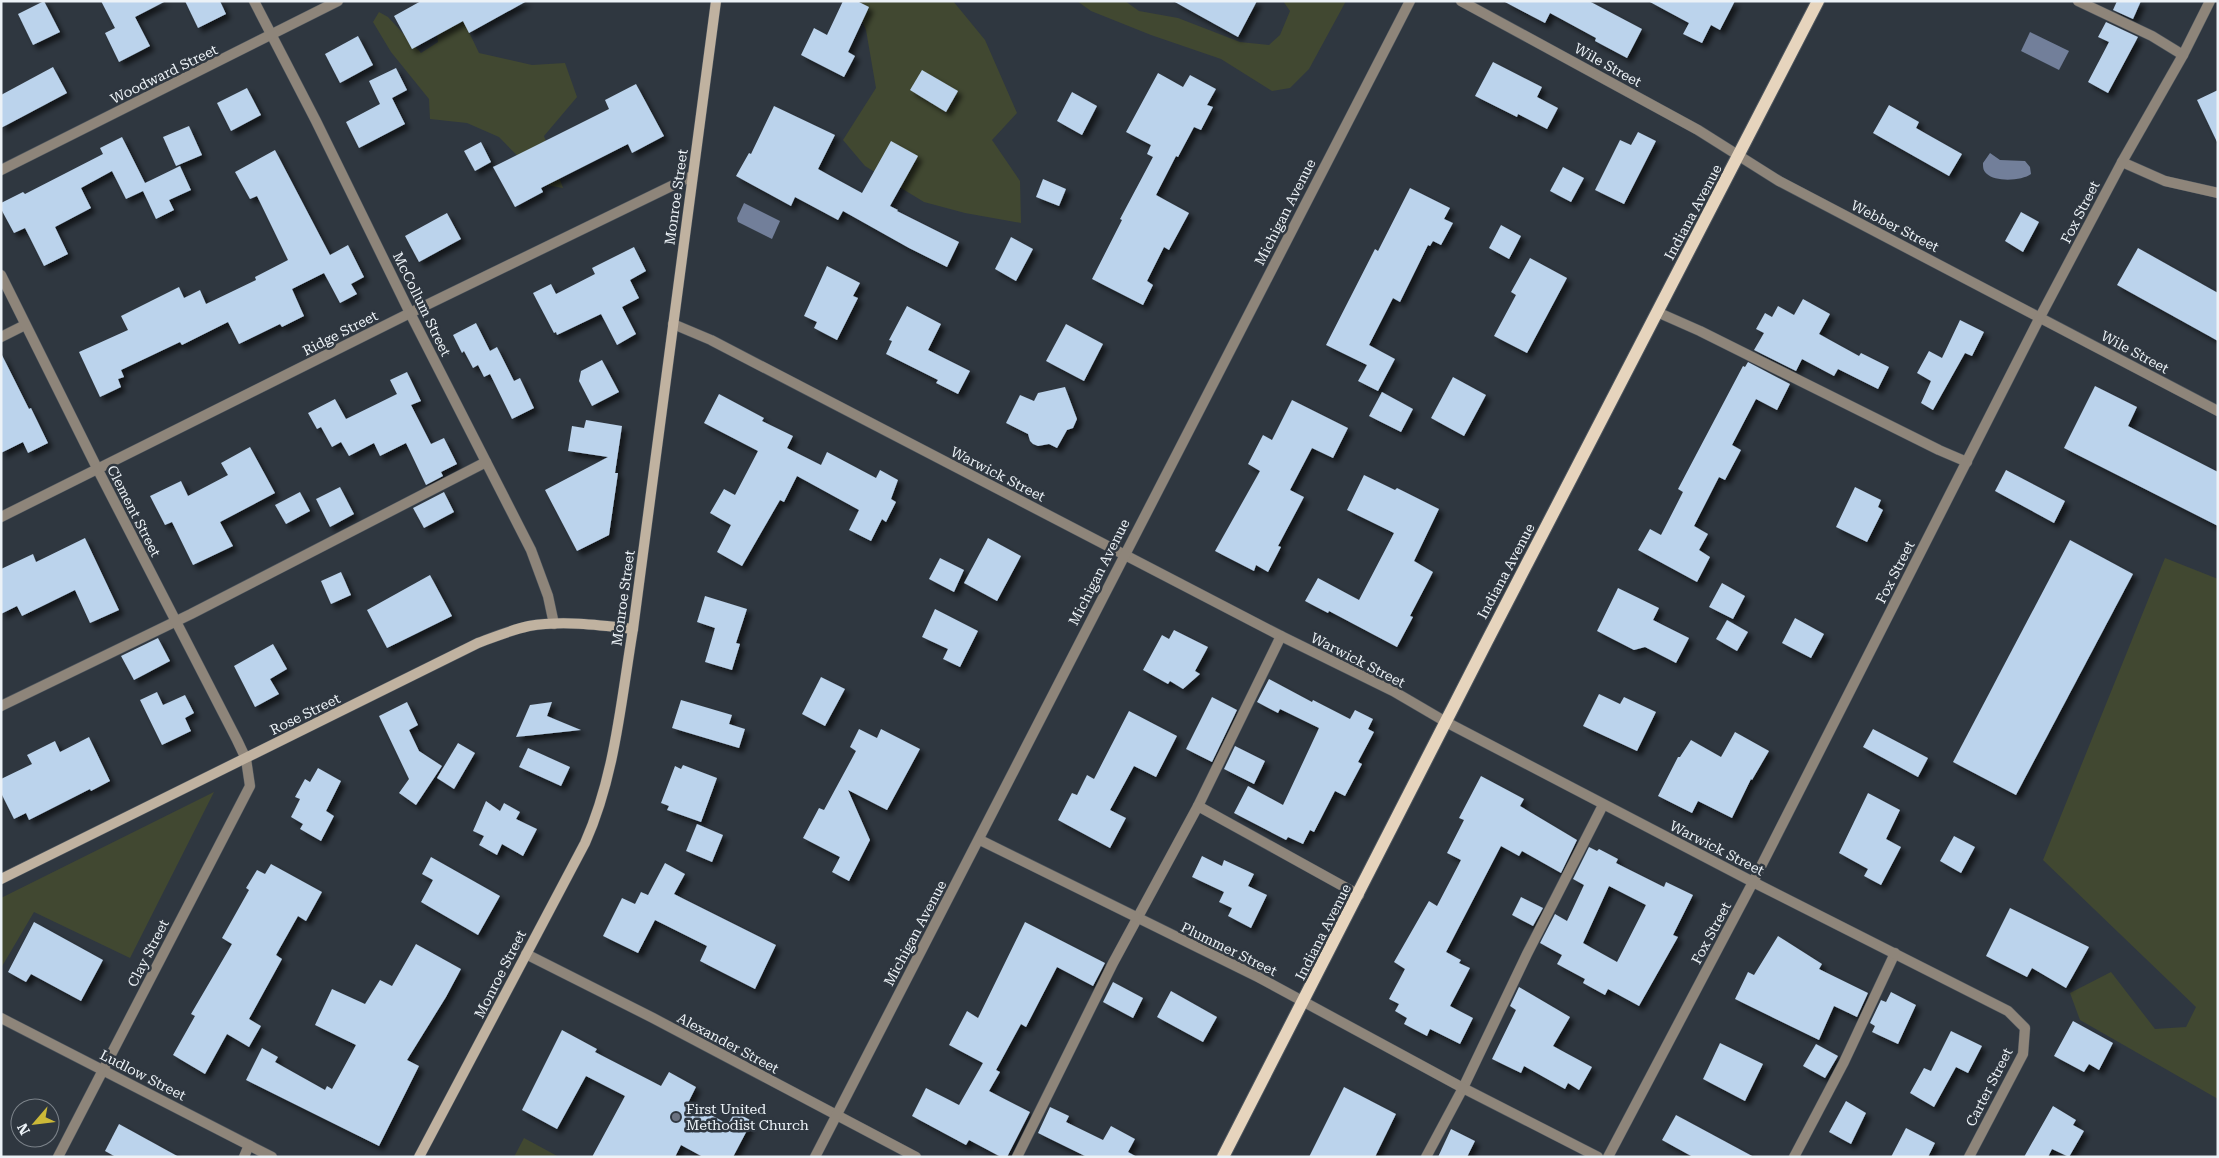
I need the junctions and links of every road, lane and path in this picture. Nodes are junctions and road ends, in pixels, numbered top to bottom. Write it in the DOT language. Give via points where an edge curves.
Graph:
graph roads {
  1 [pos="254,1"];
  2 [pos="338,1"];
  3 [pos="716,1"];
  4 [pos="1410,1"];
  5 [pos="1461,1"];
  6 [pos="1818,1"];
  7 [pos="2078,1"];
  8 [pos="2210,1"];
  9 [pos="271,35"];
  10 [pos="2183,55"];
  11 [pos="1739,157"];
  12 [pos="2122,162"];
  13 [pos="1,170"];
  14 [pos="692,176"];
  15 [pos="2218,193"];
  16 [pos="1,275"];
  17 [pos="1657,312"];
  18 [pos="410,313"];
  19 [pos="2040,317"];
  20 [pos="673,324"];
  21 [pos="25,325"];
  22 [pos="1,337"];
  23 [pos="2218,411"];
  24 [pos="486,462"];
  25 [pos="1967,462"];
  26 [pos="98,470"];
  27 [pos="1,517"];
  28 [pos="1124,554"];
  29 [pos="174,621"];
  30 [pos="554,624"];
  31 [pos="633,629"];
  32 [pos="1281,636"];
  33 [pos="1,706"];
  34 [pos="1446,722"];
  35 [pos="246,759"];
  36 [pos="1603,805"];
  37 [pos="1198,806"];
  38 [pos="980,840"];
  39 [pos="1,879"];
  40 [pos="1753,882"];
  41 [pos="1359,895"];
  42 [pos="1136,919"];
  43 [pos="1894,953"];
  44 [pos="526,954"];
  45 [pos="1304,1002"];
  46 [pos="1,1018"];
  47 [pos="2026,1028"];
  48 [pos="102,1070"];
  49 [pos="1463,1088"];
  50 [pos="836,1115"];
  51 [pos="249,1145"];
  52 [pos="58,1157"];
  53 [pos="244,1157"];
  54 [pos="272,1157"];
  55 [pos="419,1157"];
  56 [pos="815,1157"];
  57 [pos="916,1157"];
  58 [pos="1017,1157"];
  59 [pos="1223,1157"];
  60 [pos="1426,1157"];
  61 [pos="1598,1157"];
  62 [pos="1608,1157"];
  63 [pos="1794,1157"];
  64 [pos="1969,1157"];
  1 -- 9 [label="street, McCollum Street"];
  2 -- 9 [label="street, Woodward Street"];
  3 -- 14 [label="main road, Monroe Street"];
  4 -- 28 [label="street, Michigan Avenue"];
  5 -- 11 [label="street, Wile Street" via="1698,130"];
  6 -- 11 [label="main road, Indiana Avenue"];
  7 -- 10 [label="street" via="2152,36"];
  8 -- 10 [label="street, Fox Street"];
  9 -- 13 [label="street, Woodward Street"];
  9 -- 18 [label="street, McCollum Street"];
  10 -- 12 [label="street, Fox Street"];
  11 -- 17 [label="main road, Indiana Avenue"];
  11 -- 19 [label="street, Webber Street"];
  12 -- 15 [label="street" via="2165,181"];
  12 -- 19 [label="street, Fox Street"];
  14 -- 18 [label="street, Ridge Street"];
  14 -- 20 [label="main road, Monroe Street"];
  16 -- 21 [label="street, Clement Street"];
  17 -- 25 [label="street"];
  17 -- 34 [label="main road, Indiana Avenue"];
  18 -- 24 [label="street, McCollum Street"];
  18 -- 26 [label="street, Ridge Street"];
  19 -- 23 [label="street, Wile Street"];
  19 -- 25 [label="street, Fox Street"];
  20 -- 28 [label="street, Warwick Street" via="711,340"];
  20 -- 31 [label="main road, Monroe Street"];
  21 -- 22 [label="street"];
  21 -- 26 [label="street, Clement Street"];
  24 -- 29 [label="street"];
  24 -- 30 [label="street, McCollum Street" via="531,550 548,596"];
  25 -- 40 [label="street, Fox Street"];
  26 -- 27 [label="street, Ridge Street"];
  26 -- 29 [label="street, Clement Street"];
  28 -- 32 [label="street, Warwick Street"];
  28 -- 38 [label="street, Michigan Avenue"];
  29 -- 33 [label="street"];
  29 -- 35 [label="street, Clement Street"];
  30 -- 31 [label="main road, Rose Street"];
  30 -- 35 [label="main road, Rose Street" via="530,626 478,643"];
  31 -- 44 [label="main road, Monroe Street" via="601,802 585,844"];
  32 -- 34 [label="street, Warwick Street" via="1393,691"];
  32 -- 37 [label="street"];
  34 -- 36 [label="street, Warwick Street"];
  34 -- 41 [label="main road, Indiana Avenue"];
  35 -- 39 [label="main road, Rose Street"];
  35 -- 48 [label="street, Clay Street" via="250,786"];
  36 -- 40 [label="street, Warwick Street"];
  36 -- 49 [label="street"];
  37 -- 41 [label="street"];
  37 -- 42 [label="street"];
  38 -- 42 [label="street, Plummer Street"];
  38 -- 50 [label="street, Michigan Avenue"];
  40 -- 43 [label="street, Warwick Street"];
  40 -- 62 [label="street, Fox Street"];
  41 -- 45 [label="main road, Indiana Avenue"];
  42 -- 45 [label="street, Plummer Street"];
  42 -- 58 [label="street"];
  43 -- 47 [label="street, Warwick Street" via="2008,1011"];
  43 -- 63 [label="street" via="1844,1062"];
  44 -- 50 [label="street, Alexander Street"];
  44 -- 55 [label="main road, Monroe Street"];
  45 -- 49 [label="street, Plummer Street"];
  45 -- 59 [label="main road, Indiana Avenue"];
  46 -- 48 [label="street, Ludlow Street"];
  47 -- 64 [label="street, Carter Street" via="2023,1054"];
  48 -- 51 [label="street, Ludlow Street"];
  48 -- 52 [label="street, Clay Street"];
  49 -- 60 [label="street"];
  49 -- 61 [label="street, Plummer Street"];
  50 -- 56 [label="street, Michigan Avenue"];
  50 -- 57 [label="street, Alexander Street"];
  51 -- 53 [label="street"];
  51 -- 54 [label="street, Ludlow Street"];
}
